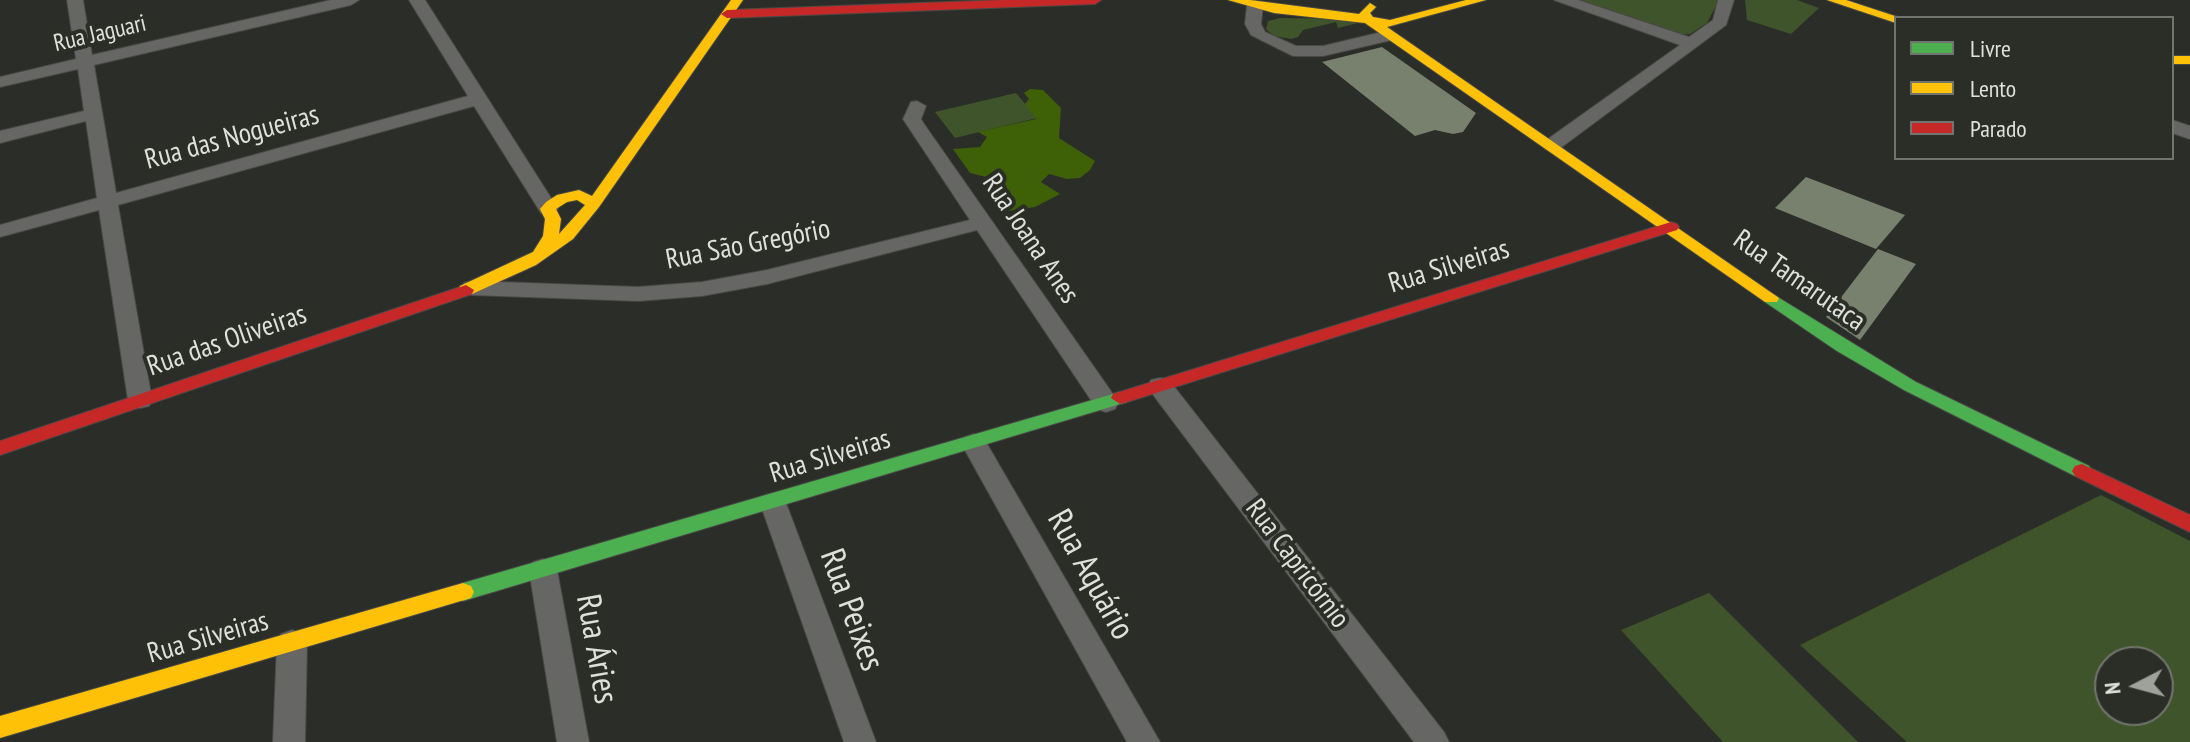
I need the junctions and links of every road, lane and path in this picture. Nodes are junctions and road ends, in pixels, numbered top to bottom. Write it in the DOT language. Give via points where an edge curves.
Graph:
graph roads {
  1 [pos="75,0"];
  2 [pos="351,0"];
  3 [pos="417,0"];
  4 [pos="1095,0"];
  5 [pos="1235,0"];
  6 [pos="1433,0"];
  7 [pos="1480,0"];
  8 [pos="1562,0"];
  9 [pos="1726,0"];
  10 [pos="1833,0"];
  11 [pos="1255,5"];
  12 [pos="732,7"];
  13 [pos="807,7"];
  14 [pos="1370,14"];
  15 [pos="1890,19"];
  16 [pos="1398,25"];
  17 [pos="1688,47"];
  18 [pos="85,62"];
  19 [pos="0,82"];
  20 [pos="479,99"];
  21 [pos="917,106"];
  22 [pos="93,114"];
  23 [pos="0,137"];
  24 [pos="1552,145"];
  25 [pos="108,202"];
  26 [pos="582,202"];
  27 [pos="546,207"];
  28 [pos="982,223"];
  29 [pos="1671,227"];
  30 [pos="0,231"];
  31 [pos="539,256"];
  32 [pos="472,288"];
  33 [pos="1160,386"];
  34 [pos="140,400"];
  35 [pos="1106,403"];
  36 [pos="974,443"];
  37 [pos="0,448"];
  38 [pos="773,503"];
  39 [pos="2190,524"];
  40 [pos="543,570"];
  41 [pos="292,643"];
  42 [pos="3,732"];
  43 [pos="289,742"];
  44 [pos="573,742"];
  45 [pos="860,742"];
  46 [pos="1144,742"];
  47 [pos="1433,742"];
  1 -- 18 [label="street"];
  2 -- 18 [label="street, Rua Jaguari"];
  3 -- 20 [label="street"];
  4 -- 13 [label="street"];
  5 -- 11 [label="street"];
  6 -- 16 [label="street"];
  7 -- 16 [label="street"];
  8 -- 17 [label="street"];
  9 -- 17 [label="street" via="1720,22"];
  10 -- 15 [label="street"];
  11 -- 14 [label="street"];
  11 -- 16 [label="street" via="1253,24 1259,35 1293,51 1323,51"];
  12 -- 13 [label="street"];
  12 -- 26 [label="street, Rua das Oliveiras" via="607,185"];
  14 -- 16 [label="street"];
  14 -- 16 [label="street, Rua Tamarutaca"];
  16 -- 24 [label="street, Rua Tamarutaca"];
  17 -- 24 [label="street"];
  18 -- 19 [label="street, Rua Jaguari"];
  18 -- 22 [label="street"];
  20 -- 25 [label="street, Rua das Nogueiras"];
  20 -- 27 [label="street"];
  21 -- 28 [label="street, Rua Joana Anes" via="912,119"];
  22 -- 23 [label="street"];
  22 -- 25 [label="street"];
  24 -- 29 [label="street, Rua Tamarutaca"];
  25 -- 30 [label="street, Rua das Nogueiras"];
  25 -- 34 [label="street"];
  26 -- 27 [label="street"];
  26 -- 27 [label="street" via="569,221"];
  26 -- 31 [label="street, Rua das Oliveiras" via="567,236"];
  27 -- 31 [label="street" via="551,236"];
  28 -- 32 [label="street, Rua São Gregório" via="702,289 638,294"];
  28 -- 35 [label="street, Rua Joana Anes"];
  29 -- 33 [label="street, Rua Silveiras"];
  29 -- 39 [label="street, Rua Tamarutaca" via="1887,374"];
  31 -- 32 [label="street, Rua das Oliveiras"];
  32 -- 34 [label="street, Rua das Oliveiras"];
  33 -- 35 [label="street, Rua Silveiras"];
  33 -- 47 [label="street, Rua Capricórnio"];
  34 -- 37 [label="street, Rua das Oliveiras"];
  35 -- 36 [label="street, Rua Silveiras"];
  36 -- 38 [label="street, Rua Silveiras"];
  36 -- 46 [label="street, Rua Aquário"];
  38 -- 40 [label="street, Rua Silveiras"];
  38 -- 45 [label="street, Rua Peixes"];
  40 -- 41 [label="street, Rua Silveiras"];
  40 -- 44 [label="street, Rua Áries"];
  41 -- 42 [label="street, Rua Silveiras"];
  41 -- 43 [label="street"];
}
